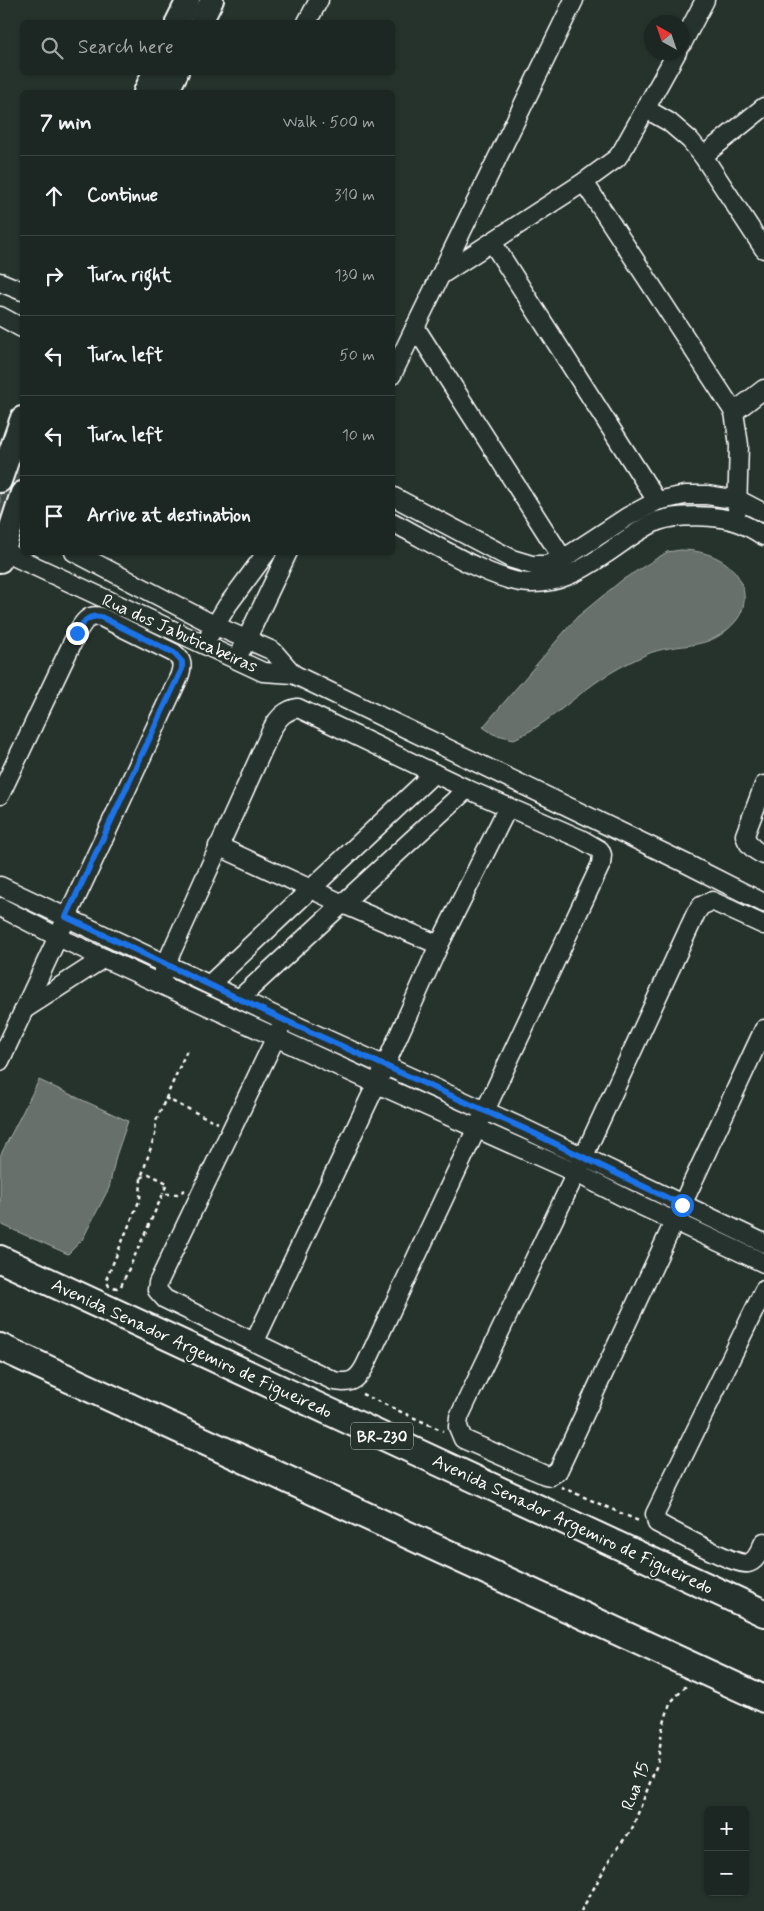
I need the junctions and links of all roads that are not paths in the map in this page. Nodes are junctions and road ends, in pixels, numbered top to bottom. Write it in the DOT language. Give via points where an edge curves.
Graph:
graph roads {
  1 [pos="188,0"];
  2 [pos="212,0"];
  3 [pos="319,0"];
  4 [pos="574,0"];
  5 [pos="705,0"];
  6 [pos="178,20"];
  7 [pos="202,20"];
  8 [pos="309,20"];
  9 [pos="689,31"];
  10 [pos="673,60"];
  11 [pos="153,75"];
  12 [pos="176,75"];
  13 [pos="146,90"];
  14 [pos="168,90"];
  15 [pos="764,107"];
  16 [pos="646,109"];
  17 [pos="704,156"];
  18 [pos="584,182"];
  19 [pos="492,242"];
  20 [pos="764,249"];
  21 [pos="440,275"];
  22 [pos="0,282"];
  23 [pos="20,290"];
  24 [pos="0,316"];
  25 [pos="20,327"];
  26 [pos="415,327"];
  27 [pos="395,369"];
  28 [pos="764,389"];
  29 [pos="734,412"];
  30 [pos="20,424"];
  31 [pos="0,481"];
  32 [pos="395,498"];
  33 [pos="20,499"];
  34 [pos="739,500"];
  35 [pos="657,501"];
  36 [pos="764,513"];
  37 [pos="12,521"];
  38 [pos="736,521"];
  39 [pos="395,524"];
  40 [pos="764,536"];
  41 [pos="1,555"];
  42 [pos="80,555"];
  43 [pos="265,555"];
  44 [pos="287,555"];
  45 [pos="563,559"];
  46 [pos="214,625"];
  47 [pos="247,638"];
  48 [pos="204,645"];
  49 [pos="236,660"];
  50 [pos="293,674"];
  51 [pos="434,773"];
  52 [pos="764,785"];
  53 [pos="467,789"];
  54 [pos="0,795"];
  55 [pos="508,807"];
  56 [pos="218,846"];
  57 [pos="764,855"];
  58 [pos="0,886"];
  59 [pos="312,889"];
  60 [pos="764,903"];
  61 [pos="343,904"];
  62 [pos="0,908"];
  63 [pos="66,917"];
  64 [pos="764,924"];
  65 [pos="58,937"];
  66 [pos="439,945"];
  67 [pos="104,958"];
  68 [pos="166,964"];
  69 [pos="160,983"];
  70 [pos="210,984"];
  71 [pos="240,998"];
  72 [pos="25,1009"];
  73 [pos="284,1020"];
  74 [pos="764,1029"];
  75 [pos="277,1036"];
  76 [pos="0,1061"];
  77 [pos="384,1066"];
  78 [pos="376,1083"];
  79 [pos="484,1111"];
  80 [pos="476,1127"];
  81 [pos="579,1165"];
  82 [pos="682,1205"];
  83 [pos="674,1221"];
  84 [pos="764,1243"];
  85 [pos="0,1259"];
  86 [pos="764,1263"];
  87 [pos="764,1290"];
  88 [pos="255,1341"];
  89 [pos="0,1347"];
  90 [pos="764,1542"];
  91 [pos="764,1613"];
  92 [pos="764,1699"];
  1 -- 6 [label="main road"];
  2 -- 7 [label="main road"];
  3 -- 8 [label="street"];
  4 -- 21 [label="street"];
  5 -- 9 [label="street"];
  10 -- 16 [label="street"];
  11 -- 13 [label="main road"];
  12 -- 14 [label="main road"];
  15 -- 17 [label="street"];
  16 -- 17 [label="street" via="669,122"];
  16 -- 18 [label="street" via="617,158"];
  17 -- 20 [label="street"];
  18 -- 19 [label="street"];
  18 -- 29 [label="street"];
  19 -- 21 [label="street"];
  19 -- 35 [label="street"];
  21 -- 26 [label="street"];
  22 -- 23 [label="street"];
  24 -- 25 [label="street"];
  26 -- 27 [label="street"];
  26 -- 45 [label="street"];
  28 -- 29 [label="street"];
  29 -- 34 [label="street"];
  30 -- 31 [label="main road"];
  32 -- 45 [label="street" via="512,558 532,565 546,565"];
  33 -- 37 [label="main road"];
  34 -- 35 [label="street" via="685,495"];
  34 -- 36 [label="street"];
  34 -- 38 [label="street"];
  35 -- 45 [label="street"];
  37 -- 41 [label="main road"];
  38 -- 39 [label="street" via="693,515 659,521 581,570 556,579 530,583 507,579 474,565"];
  38 -- 40 [label="street"];
  41 -- 48 [label="street, Rua dos Jabuticabeiras"];
  42 -- 46 [label="street, Rua dos Jabuticabeiras"];
  43 -- 46 [label="street"];
  44 -- 47 [label="street"];
  46 -- 47 [label="street, Rua dos Jabuticabeiras"];
  46 -- 48 [label="street"];
  47 -- 49 [label="street"];
  47 -- 50 [label="street, Rua dos Jabuticabeiras" via="273,651"];
  48 -- 49 [label="street, Rua dos Jabuticabeiras"];
  49 -- 50 [label="street, Rua dos Jabuticabeiras" via="263,672"];
  50 -- 60 [label="street"];
  51 -- 53 [label="street"];
  51 -- 56 [label="street" via="298,708 290,710 277,720 272,729"];
  51 -- 59 [label="street"];
  52 -- 57 [label="street" via="745,835 746,841"];
  53 -- 55 [label="street"];
  53 -- 61 [label="street"];
  54 -- 63 [label="street" via="77,633 88,618 94,615 101,617 179,657 182,662 179,677"];
  55 -- 66 [label="street"];
  55 -- 79 [label="street" via="581,839 600,850 602,855 601,864"];
  56 -- 59 [label="street"];
  56 -- 68 [label="street"];
  58 -- 63 [label="street"];
  59 -- 61 [label="street"];
  59 -- 70 [label="street"];
  61 -- 66 [label="street"];
  61 -- 71 [label="street"];
  62 -- 65 [label="street"];
  63 -- 65 [label="street"];
  63 -- 68 [label="street"];
  64 -- 81 [label="street" via="712,901 701,906"];
  65 -- 67 [label="street"];
  65 -- 72 [label="street"];
  66 -- 77 [label="street"];
  67 -- 69 [label="street"];
  67 -- 72 [label="street"];
  68 -- 69 [label="street"];
  68 -- 70 [label="street"];
  69 -- 75 [label="street"];
  70 -- 71 [label="street"];
  71 -- 73 [label="street"];
  72 -- 76 [label="street"];
  73 -- 75 [label="street"];
  73 -- 77 [label="street"];
  74 -- 82 [label="street"];
  75 -- 78 [label="street"];
  75 -- 88 [label="street" via="157,1290 165,1299"];
  77 -- 78 [label="street"];
  77 -- 79 [label="street"];
  78 -- 80 [label="street"];
  78 -- 88 [label="street"];
  79 -- 80 [label="street"];
  79 -- 81 [label="street"];
  80 -- 81 [label="street"];
  80 -- 88 [label="street" via="362,1371 354,1381 334,1380"];
  81 -- 82 [label="street"];
  81 -- 83 [label="street"];
  81 -- 83 [label="street" via="460,1417 458,1427 463,1439 545,1475 558,1471"];
  82 -- 83 [label="street"];
  82 -- 84 [label="street"];
  83 -- 86 [label="street"];
  85 -- 91 [label="highway, Avenida Senador Argemiro de Figueiredo / BR-230"];
  87 -- 90 [label="street" via="655,1514 657,1523 743,1564 756,1558"];
  89 -- 92 [label="highway"];
}
